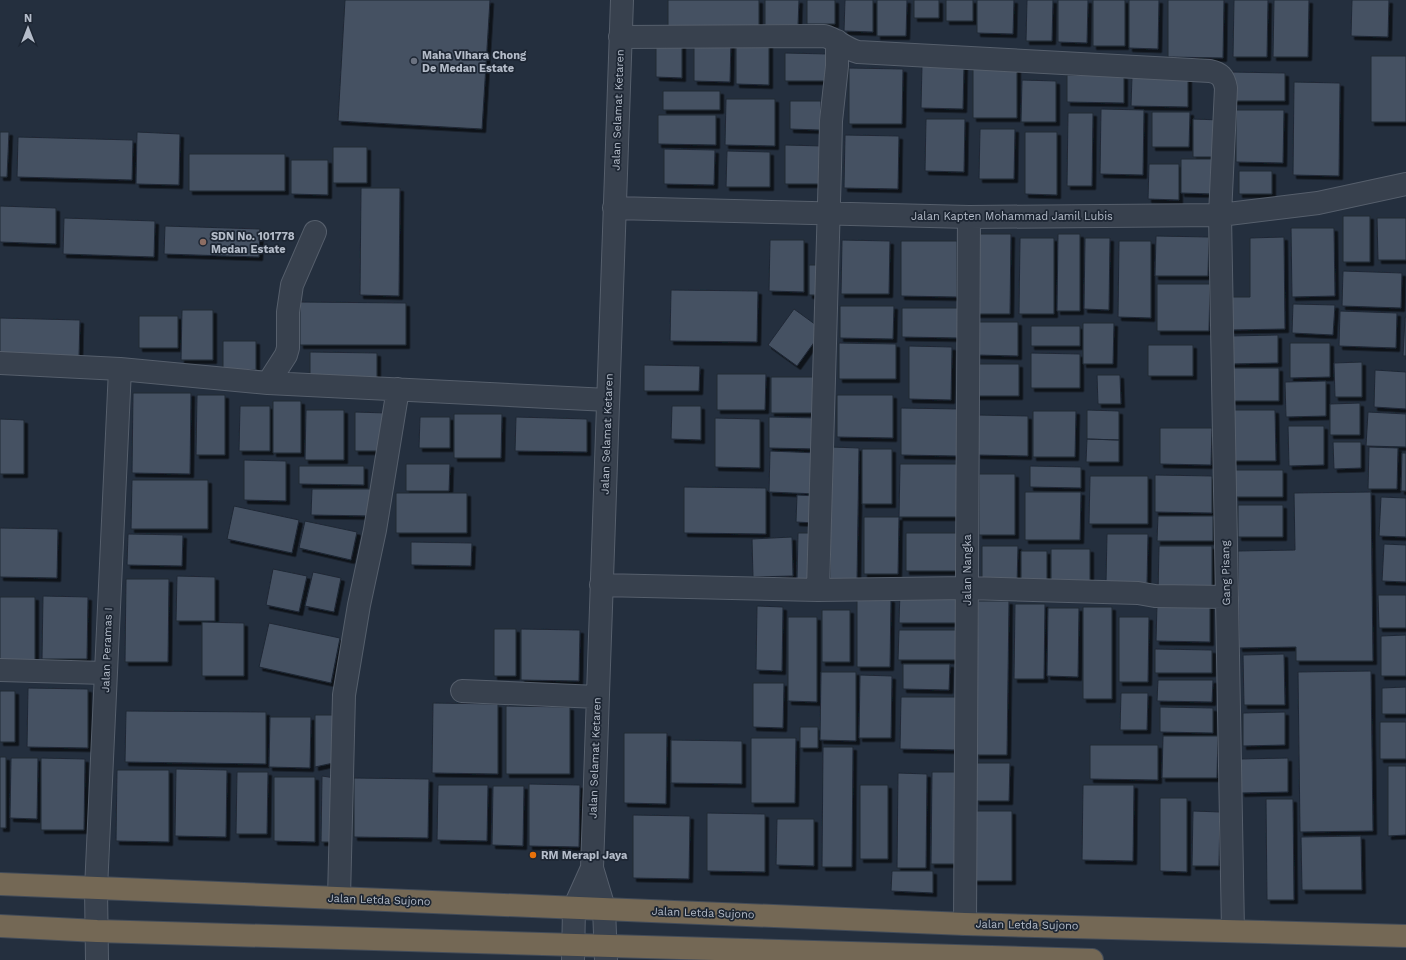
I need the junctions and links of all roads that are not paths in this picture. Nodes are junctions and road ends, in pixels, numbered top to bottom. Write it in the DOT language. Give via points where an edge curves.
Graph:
graph roads {
  1 [pos="622,0"];
  2 [pos="620,37"];
  3 [pos="837,41"];
  4 [pos="1406,184"];
  5 [pos="614,208"];
  6 [pos="828,214"];
  7 [pos="1220,215"];
  8 [pos="969,217"];
  9 [pos="315,232"];
  10 [pos="0,363"];
  11 [pos="120,369"];
  12 [pos="268,383"];
  13 [pos="398,389"];
  14 [pos="608,400"];
  15 [pos="601,585"];
  16 [pos="967,588"];
  17 [pos="818,590"];
  18 [pos="1227,597"];
  19 [pos="0,670"];
  20 [pos="105,674"];
  21 [pos="462,691"];
  22 [pos="597,697"];
  23 [pos="592,868"];
  24 [pos="0,884"];
  25 [pos="96,889"];
  26 [pos="339,898"];
  27 [pos="574,908"];
  28 [pos="604,908"];
  29 [pos="965,924"];
  30 [pos="0,926"];
  31 [pos="97,931"];
  32 [pos="1233,931"];
  33 [pos="1406,936"];
  34 [pos="573,953"];
  35 [pos="606,953"];
  36 [pos="911,958"];
  37 [pos="97,960"];
  38 [pos="1070,960"];
  39 [pos="1092,960"];
  1 -- 2 [label="street, Jalan Selamat Ketaren"];
  2 -- 3 [label="street" via="816,35"];
  2 -- 5 [label="street, Jalan Selamat Ketaren"];
  3 -- 6 [label="street"];
  3 -- 7 [label="street, Gang Pisang" via="858,52 1218,72 1226,88"];
  4 -- 7 [label="street, Jalan Kapten Mohammad Jamil Lubis" via="1318,203"];
  5 -- 6 [label="street, Jalan Kapten Mohammad Jamil Lubis"];
  5 -- 14 [label="street, Jalan Selamat Ketaren"];
  6 -- 8 [label="street, Jalan Kapten Mohammad Jamil Lubis"];
  6 -- 17 [label="street"];
  7 -- 8 [label="street, Jalan Kapten Mohammad Jamil Lubis"];
  7 -- 18 [label="street, Gang Pisang"];
  8 -- 16 [label="street, Jalan Nangka"];
  9 -- 12 [label="street" via="292,285 286,355"];
  10 -- 11 [label="street"];
  11 -- 12 [label="street"];
  11 -- 20 [label="street, Jalan Peramas I"];
  12 -- 13 [label="street"];
  13 -- 14 [label="street"];
  13 -- 26 [label="street" via="344,695"];
  14 -- 15 [label="street, Jalan Selamat Ketaren"];
  15 -- 17 [label="street"];
  15 -- 22 [label="street, Jalan Selamat Ketaren"];
  16 -- 17 [label="street"];
  16 -- 18 [label="street"];
  16 -- 29 [label="street, Jalan Nangka"];
  18 -- 32 [label="street, Gang Pisang"];
  19 -- 20 [label="street"];
  20 -- 25 [label="street, Jalan Peramas I"];
  21 -- 22 [label="street"];
  22 -- 23 [label="street, Jalan Selamat Ketaren"];
  23 -- 27 [label="street, Jalan Selamat Ketaren"];
  23 -- 28 [label="street, Jalan Selamat Ketaren"];
  24 -- 25 [label="highway, Jalan Letda Sujono"];
  25 -- 26 [label="highway, Jalan Letda Sujono"];
  25 -- 31 [label="street, Jalan Peramas I"];
  26 -- 27 [label="highway, Jalan Letda Sujono"];
  27 -- 28 [label="highway, Jalan Letda Sujono"];
  27 -- 34 [label="street, Jalan Selamat Ketaren"];
  28 -- 29 [label="highway, Jalan Letda Sujono"];
  28 -- 35 [label="street, Jalan Selamat Ketaren"];
  29 -- 32 [label="highway, Jalan Letda Sujono"];
  30 -- 31 [label="highway"];
  31 -- 34 [label="highway"];
  31 -- 37 [label="street, Jalan Peramas I"];
  32 -- 33 [label="highway, Jalan Letda Sujono"];
  34 -- 35 [label="highway"];
  35 -- 36 [label="highway"];
  36 -- 38 [label="highway"];
  38 -- 39 [label="highway"];
}
